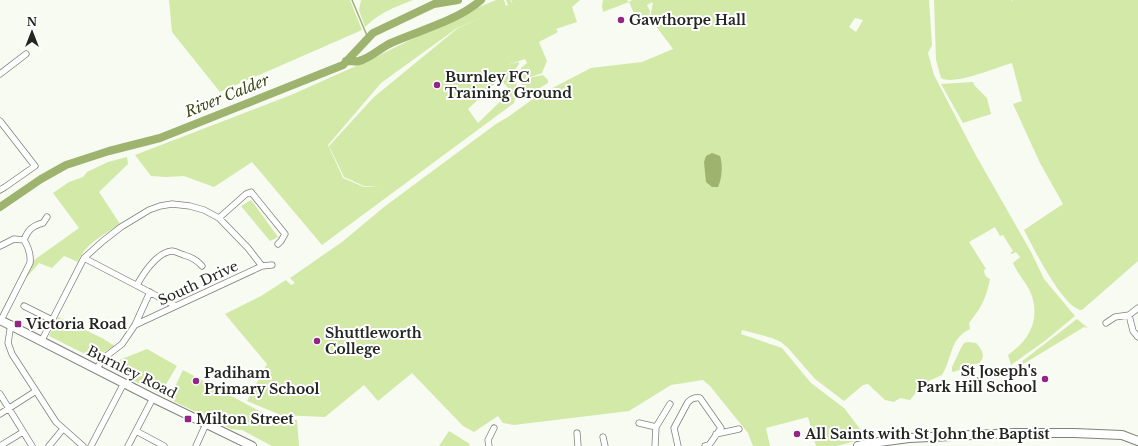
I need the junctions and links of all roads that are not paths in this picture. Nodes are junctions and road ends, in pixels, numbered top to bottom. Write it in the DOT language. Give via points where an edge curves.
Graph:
graph roads {
  1 [pos="26,54"];
  2 [pos="0,74"];
  3 [pos="0,121"];
  4 [pos="0,190"];
  5 [pos="47,217"];
  6 [pos="219,218"];
  7 [pos="24,240"];
  8 [pos="278,244"];
  9 [pos="0,246"];
  10 [pos="84,258"];
  11 [pos="272,265"];
  12 [pos="202,266"];
  13 [pos="262,266"];
  14 [pos="137,285"];
  15 [pos="150,292"];
  16 [pos="24,306"];
  17 [pos="176,306"];
  18 [pos="1138,308"];
  19 [pos="1129,315"];
  20 [pos="0,320"];
  21 [pos="52,320"];
  22 [pos="10,324"];
  23 [pos="1106,324"];
  24 [pos="134,325"];
  25 [pos="1138,337"];
  26 [pos="42,340"];
  27 [pos="97,368"];
  28 [pos="124,382"];
  29 [pos="36,391"];
  30 [pos="0,394"];
  31 [pos="153,398"];
  32 [pos="670,404"];
  33 [pos="9,408"];
  34 [pos="0,414"];
  35 [pos="638,423"];
  36 [pos="206,424"];
  37 [pos="656,426"];
  38 [pos="494,428"];
  39 [pos="63,429"];
  40 [pos="739,429"];
  41 [pos="136,431"];
  42 [pos="23,432"];
  43 [pos="577,433"];
  44 [pos="716,434"];
  45 [pos="603,437"];
  46 [pos="1138,441"];
  47 [pos="242,444"];
  48 [pos="0,446"];
  49 [pos="32,446"];
  50 [pos="49,446"];
  51 [pos="83,446"];
  52 [pos="91,446"];
  53 [pos="128,446"];
  54 [pos="164,446"];
  55 [pos="196,446"];
  56 [pos="252,446"];
  57 [pos="489,446"];
  58 [pos="578,446"];
  59 [pos="605,446"];
  60 [pos="655,446"];
  61 [pos="678,446"];
  62 [pos="705,446"];
  63 [pos="858,446"];
  1 -- 2 [label="street"];
  3 -- 4 [label="street" via="35,166"];
  5 -- 7 [label="street" via="44,223 32,227"];
  6 -- 8 [label="street" via="251,192 285,234"];
  6 -- 10 [label="street" via="190,206 160,206 121,227"];
  6 -- 13 [label="street"];
  7 -- 9 [label="street" via="14,239"];
  7 -- 20 [label="street" via="29,249 30,263"];
  10 -- 14 [label="street"];
  10 -- 21 [label="street"];
  11 -- 13 [label="street, South Drive"];
  12 -- 14 [label="street" via="198,261 172,251 165,253 145,272"];
  13 -- 17 [label="street, South Drive"];
  14 -- 15 [label="street"];
  15 -- 17 [label="street"];
  15 -- 24 [label="street, South Drive"];
  16 -- 21 [label="street"];
  17 -- 24 [label="street, South Drive"];
  18 -- 19 [label="street"];
  19 -- 23 [label="street" via="1115,317"];
  19 -- 25 [label="street" via="1133,332"];
  20 -- 22 [label="main road, Burnley Road"];
  21 -- 26 [label="street"];
  22 -- 26 [label="main road, Burnley Road"];
  22 -- 29 [label="street" via="8,343 12,354"];
  24 -- 27 [label="street, South Drive" via="122,344 105,357"];
  26 -- 27 [label="main road, Burnley Road"];
  27 -- 28 [label="main road, Burnley Road"];
  28 -- 31 [label="main road, Burnley Road"];
  28 -- 52 [label="street"];
  29 -- 33 [label="street"];
  29 -- 39 [label="street"];
  30 -- 33 [label="street"];
  31 -- 36 [label="main road, Burnley Road"];
  31 -- 41 [label="street"];
  32 -- 37 [label="street"];
  33 -- 34 [label="street"];
  33 -- 42 [label="street"];
  35 -- 37 [label="street"];
  36 -- 47 [label="main road, Burnley Road"];
  36 -- 55 [label="street"];
  37 -- 60 [label="street"];
  38 -- 57 [label="street" via="488,440"];
  39 -- 50 [label="street"];
  39 -- 51 [label="street"];
  40 -- 44 [label="street"];
  41 -- 53 [label="street"];
  41 -- 54 [label="street"];
  42 -- 48 [label="street"];
  42 -- 49 [label="street"];
  43 -- 58 [label="street"];
  44 -- 61 [label="street" via="721,428 719,424 700,398 692,398 674,428"];
  44 -- 62 [label="street" via="709,445"];
  45 -- 59 [label="street"];
  46 -- 63 [label="main road" via="1122,435 1015,432 909,438"];
  47 -- 56 [label="main road, Burnley Road"];
}
